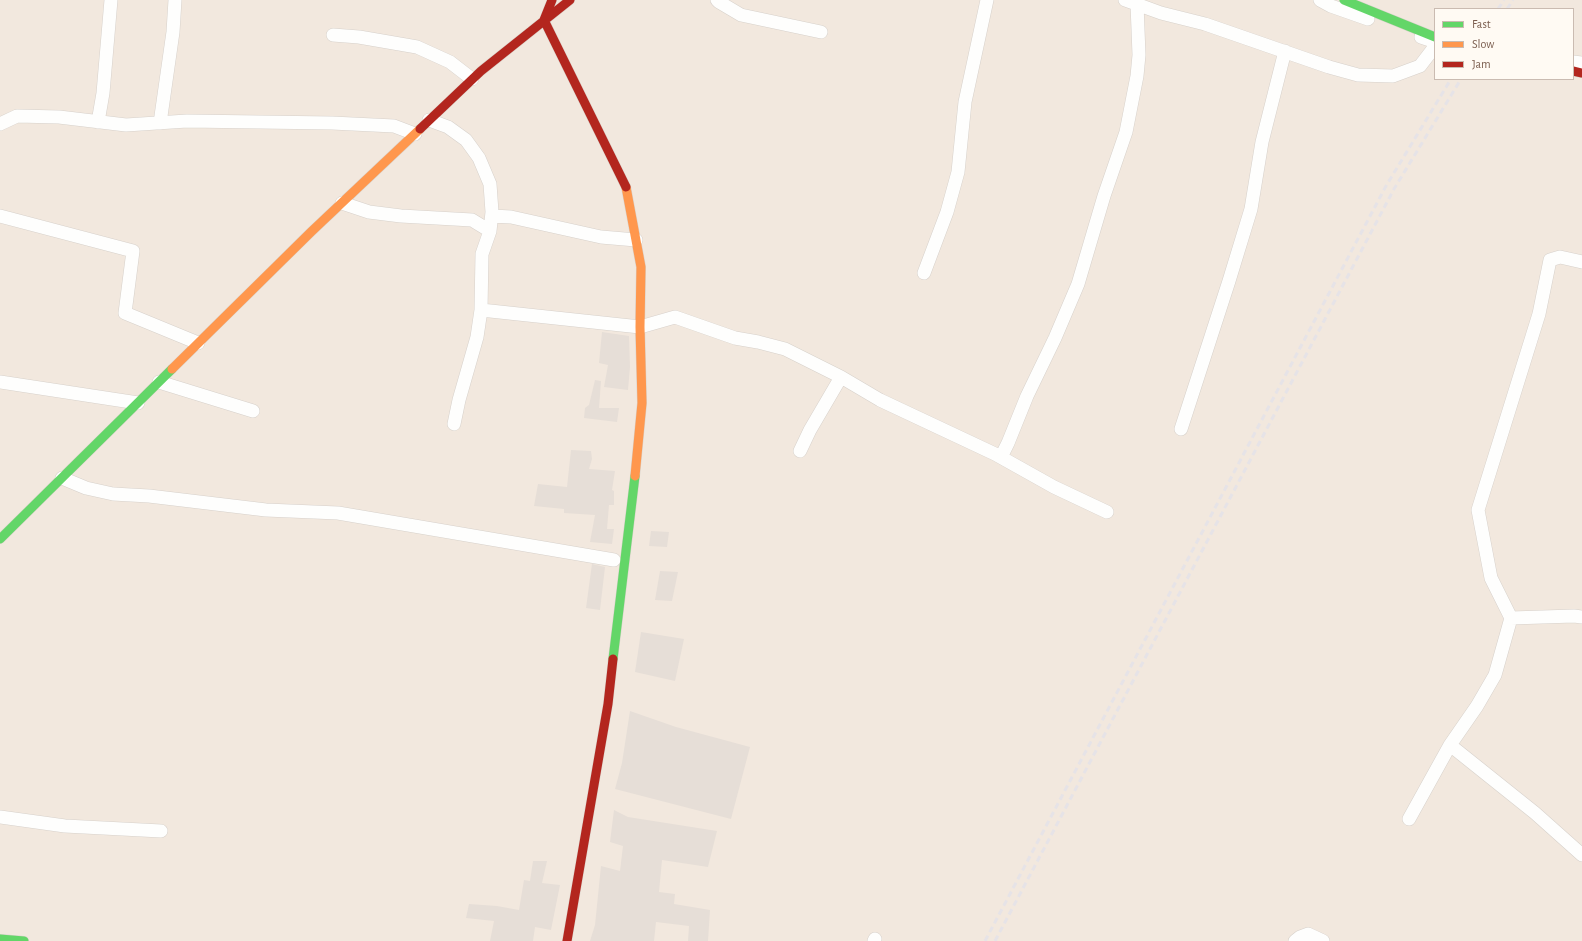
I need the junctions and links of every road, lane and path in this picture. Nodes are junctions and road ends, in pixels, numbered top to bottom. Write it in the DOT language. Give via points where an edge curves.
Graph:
graph roads {
  1 [pos="111,0"];
  2 [pos="175,0"];
  3 [pos="552,0"];
  4 [pos="570,0"];
  5 [pos="717,0"];
  6 [pos="986,0"];
  7 [pos="1320,0"];
  8 [pos="1344,0"];
  9 [pos="1131,2"];
  10 [pos="544,20"];
  11 [pos="821,32"];
  12 [pos="332,35"];
  13 [pos="1434,37"];
  14 [pos="1285,52"];
  15 [pos="472,79"];
  16 [pos="429,120"];
  17 [pos="98,122"];
  18 [pos="160,123"];
  19 [pos="0,124"];
  20 [pos="415,134"];
  21 [pos="342,203"];
  22 [pos="0,216"];
  23 [pos="492,216"];
  24 [pos="490,231"];
  25 [pos="636,240"];
  26 [pos="1582,262"];
  27 [pos="924,273"];
  28 [pos="481,310"];
  29 [pos="640,327"];
  30 [pos="198,343"];
  31 [pos="841,377"];
  32 [pos="0,382"];
  33 [pos="159,382"];
  34 [pos="138,403"];
  35 [pos="253,411"];
  36 [pos="454,424"];
  37 [pos="1181,429"];
  38 [pos="800,451"];
  39 [pos="1001,457"];
  40 [pos="636,471"];
  41 [pos="62,478"];
  42 [pos="644,485"];
  43 [pos="622,504"];
  44 [pos="1107,512"];
  45 [pos="0,539"];
  46 [pos="615,559"];
  47 [pos="609,612"];
  48 [pos="1582,617"];
  49 [pos="1510,618"];
  50 [pos="1450,745"];
  51 [pos="0,817"];
  52 [pos="1410,819"];
  53 [pos="161,831"];
  54 [pos="1582,855"];
  55 [pos="591,856"];
  56 [pos="0,939"];
  57 [pos="24,941"];
  58 [pos="559,941"];
  59 [pos="567,941"];
  60 [pos="575,941"];
  61 [pos="1295,941"];
  62 [pos="1322,941"];
  1 -- 17 [label="street" via="103,94"];
  2 -- 18 [label="street"];
  3 -- 10 [label="main road"];
  4 -- 10 [label="main road"];
  5 -- 11 [label="street" via="741,15"];
  6 -- 27 [label="street" via="965,102 958,172"];
  7 -- 14 [label="street" via="1430,40 1434,44 1433,49 1420,66 1393,76 1358,75"];
  8 -- 13 [label="main road"];
  9 -- 14 [label="street"];
  9 -- 39 [label="street" via="1139,55 1126,132 1078,284"];
  10 -- 15 [label="main road"];
  10 -- 25 [label="main road" via="627,188"];
  12 -- 15 [label="street" via="417,47 450,62"];
  14 -- 37 [label="street" via="1262,142 1251,209"];
  15 -- 16 [label="main road"];
  16 -- 20 [label="main road"];
  16 -- 23 [label="street" via="448,127 466,140 479,158 490,184"];
  17 -- 18 [label="street" via="126,125"];
  17 -- 19 [label="street" via="59,117 17,116"];
  18 -- 20 [label="street" via="187,121 394,126"];
  20 -- 21 [label="main road"];
  21 -- 24 [label="street" via="369,212 472,220"];
  21 -- 30 [label="main road"];
  22 -- 30 [label="street" via="133,251 125,313"];
  23 -- 24 [label="street"];
  23 -- 25 [label="street" via="511,217 601,237"];
  24 -- 28 [label="street" via="482,254"];
  25 -- 29 [label="main road" via="641,267"];
  26 -- 49 [label="street" via="1560,257 1550,260 1539,314 1478,510 1490,578"];
  28 -- 29 [label="street"];
  28 -- 36 [label="street" via="477,337"];
  29 -- 31 [label="street" via="675,317 735,338 785,349"];
  29 -- 40 [label="main road" via="642,403"];
  30 -- 33 [label="main road"];
  31 -- 38 [label="street"];
  31 -- 39 [label="street" via="880,400"];
  32 -- 34 [label="street"];
  33 -- 34 [label="main road"];
  33 -- 35 [label="street"];
  34 -- 41 [label="main road"];
  39 -- 44 [label="street" via="1054,488"];
  40 -- 42 [label="main road"];
  40 -- 43 [label="main road" via="626,482"];
  40 -- 59 [label="main road" via="608,704"];
  41 -- 45 [label="main road"];
  41 -- 46 [label="street" via="86,488 113,494 266,510 338,513"];
  47 -- 58 [label="main road" via="601,698"];
  48 -- 49 [label="street"];
  49 -- 50 [label="street" via="1494,675 1477,706"];
  50 -- 52 [label="street"];
  50 -- 54 [label="street" via="1535,813"];
  51 -- 53 [label="street" via="65,826"];
  55 -- 60 [label="main road"];
  56 -- 57 [label="main road"];
  61 -- 62 [label="street" via="1308,934"];
}
